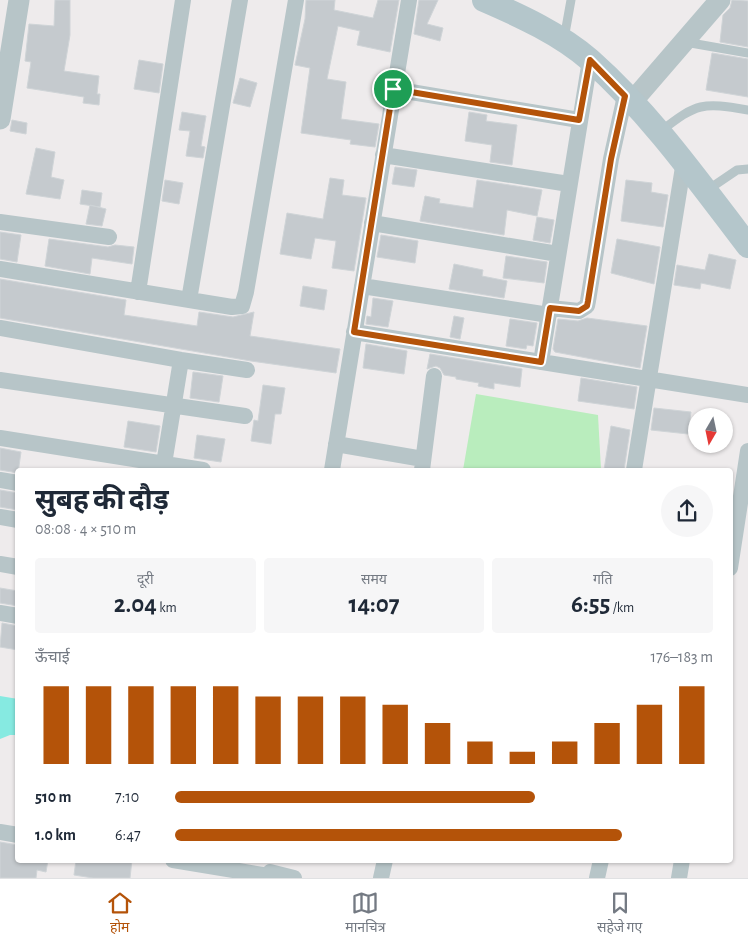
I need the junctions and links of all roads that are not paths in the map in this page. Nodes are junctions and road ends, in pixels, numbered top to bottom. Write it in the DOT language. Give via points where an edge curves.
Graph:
graph roads {
  1 [pos="19,0"];
  2 [pos="183,0"];
  3 [pos="240,0"];
  4 [pos="296,0"];
  5 [pos="409,0"];
  6 [pos="484,0"];
  7 [pos="571,0"];
  8 [pos="720,0"];
  9 [pos="564,41"];
  10 [pos="682,41"];
  11 [pos="748,53"];
  12 [pos="590,60"];
  13 [pos="393,89"];
  14 [pos="628,100"];
  15 [pos="748,110"];
  16 [pos="0,119"];
  17 [pos="579,120"];
  18 [pos="658,132"];
  19 [pos="383,155"];
  20 [pos="684,161"];
  21 [pos="748,169"];
  22 [pos="569,184"];
  23 [pos="706,191"];
  24 [pos="0,222"];
  25 [pos="372,223"];
  26 [pos="109,237"];
  27 [pos="748,246"];
  28 [pos="558,254"];
  29 [pos="0,269"];
  30 [pos="362,286"];
  31 [pos="138,292"];
  32 [pos="189,300"];
  33 [pos="549,311"];
  34 [pos="0,328"];
  35 [pos="354,332"];
  36 [pos="181,360"];
  37 [pos="541,362"];
  38 [pos="247,370"];
  39 [pos="434,376"];
  40 [pos="649,379"];
  41 [pos="0,380"];
  42 [pos="748,395"];
  43 [pos="173,405"];
  44 [pos="245,416"];
  45 [pos="0,438"];
  46 [pos="336,444"];
  47 [pos="748,451"];
  48 [pos="423,465"];
  49 [pos="163,467"];
  50 [pos="176,468"];
  51 [pos="332,468"];
  52 [pos="634,468"];
  53 [pos="0,480"];
  54 [pos="15,482"];
  55 [pos="735,500"];
  56 [pos="0,517"];
  57 [pos="15,520"];
  58 [pos="733,527"];
  59 [pos="0,564"];
  60 [pos="15,566"];
  61 [pos="0,613"];
  62 [pos="15,616"];
  63 [pos="0,832"];
  64 [pos="15,834"];
  65 [pos="197,863"];
  66 [pos="384,863"];
  67 [pos="600,863"];
  68 [pos="680,863"];
  69 [pos="270,872"];
  70 [pos="294,878"];
  71 [pos="380,878"];
  72 [pos="597,878"];
  73 [pos="679,878"];
  1 -- 16 [label="street"];
  2 -- 31 [label="street"];
  3 -- 32 [label="street"];
  4 -- 32 [label="street" via="244,302 238,307"];
  5 -- 13 [label="street"];
  6 -- 9 [label="main road"];
  7 -- 9 [label="lane"];
  8 -- 10 [label="street"];
  9 -- 12 [label="main road"];
  10 -- 11 [label="lane"];
  10 -- 14 [label="street"];
  12 -- 14 [label="main road"];
  12 -- 17 [label="street"];
  13 -- 17 [label="street"];
  13 -- 19 [label="street"];
  14 -- 18 [label="main road"];
  14 -- 33 [label="street" via="611,159 587,306 579,311"];
  15 -- 18 [label="lane" via="698,106"];
  17 -- 22 [label="street"];
  18 -- 20 [label="main road"];
  19 -- 22 [label="street"];
  19 -- 25 [label="street"];
  20 -- 23 [label="main road"];
  20 -- 40 [label="street"];
  21 -- 23 [label="lane" via="737,170"];
  22 -- 28 [label="street"];
  23 -- 27 [label="main road"];
  24 -- 26 [label="street"];
  25 -- 28 [label="street"];
  25 -- 30 [label="street"];
  28 -- 33 [label="street"];
  29 -- 31 [label="street"];
  30 -- 33 [label="street"];
  30 -- 35 [label="street"];
  31 -- 32 [label="street"];
  33 -- 37 [label="street"];
  34 -- 36 [label="street"];
  35 -- 37 [label="street"];
  35 -- 46 [label="street"];
  36 -- 38 [label="street"];
  36 -- 43 [label="street"];
  37 -- 40 [label="street"];
  39 -- 48 [label="street"];
  40 -- 42 [label="street"];
  40 -- 52 [label="street"];
  41 -- 43 [label="street"];
  43 -- 44 [label="street"];
  43 -- 49 [label="street"];
  45 -- 49 [label="street"];
  46 -- 48 [label="street"];
  46 -- 51 [label="street"];
  47 -- 55 [label="street"];
  49 -- 50 [label="street"];
  53 -- 54 [label="street"];
  55 -- 58 [label="street"];
  56 -- 57 [label="street"];
  59 -- 60 [label="street"];
  61 -- 62 [label="street"];
  63 -- 64 [label="street"];
  65 -- 69 [label="street"];
  66 -- 71 [label="street"];
  67 -- 72 [label="street"];
  68 -- 73 [label="street"];
  69 -- 70 [label="street"];
}
